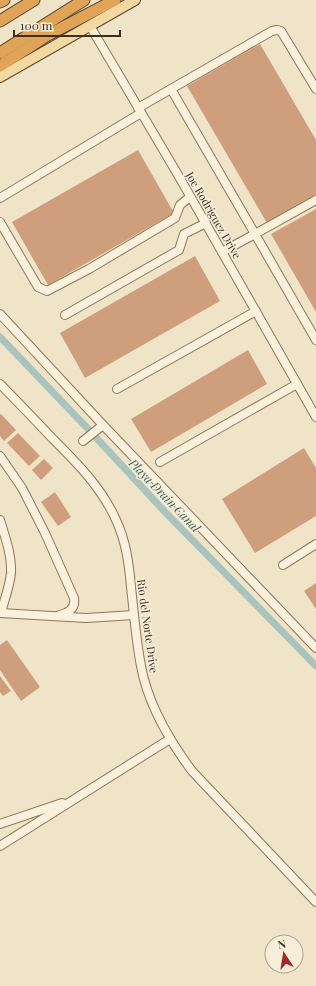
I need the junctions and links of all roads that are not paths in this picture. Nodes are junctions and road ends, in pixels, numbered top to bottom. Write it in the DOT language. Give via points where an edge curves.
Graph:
graph roads {
  1 [pos="4,0"];
  2 [pos="34,0"];
  3 [pos="84,0"];
  4 [pos="88,0"];
  5 [pos="115,0"];
  6 [pos="135,0"];
  7 [pos="0,2"];
  8 [pos="65,12"];
  9 [pos="0,21"];
  10 [pos="90,26"];
  11 [pos="0,53"];
  12 [pos="0,66"];
  13 [pos="0,77"];
  14 [pos="171,89"];
  15 [pos="316,90"];
  16 [pos="140,110"];
  17 [pos="190,197"];
  18 [pos="0,198"];
  19 [pos="316,200"];
  20 [pos="0,222"];
  21 [pos="206,223"];
  22 [pos="255,234"];
  23 [pos="222,252"];
  24 [pos="256,311"];
  25 [pos="0,314"];
  26 [pos="65,315"];
  27 [pos="316,340"];
  28 [pos="0,384"];
  29 [pos="297,384"];
  30 [pos="117,389"];
  31 [pos="312,402"];
  32 [pos="316,415"];
  33 [pos="100,427"];
  34 [pos="86,439"];
  35 [pos="0,456"];
  36 [pos="160,462"];
  37 [pos="0,520"];
  38 [pos="316,544"];
  39 [pos="283,565"];
  40 [pos="0,613"];
  41 [pos="134,615"];
  42 [pos="57,616"];
  43 [pos="316,648"];
  44 [pos="170,739"];
  45 [pos="74,799"];
  46 [pos="0,824"];
  47 [pos="0,846"];
  48 [pos="316,902"];
  1 -- 7 [label="highway"];
  2 -- 9 [label="highway"];
  3 -- 8 [label="highway"];
  4 -- 8 [label="highway"];
  5 -- 12 [label="highway" via="55,32"];
  6 -- 10 [label="main road"];
  8 -- 11 [label="highway"];
  10 -- 13 [label="main road"];
  10 -- 16 [label="street, Joe Rodriguez Drive"];
  14 -- 15 [label="street" via="272,31 278,30"];
  14 -- 16 [label="street"];
  14 -- 22 [label="street"];
  16 -- 17 [label="street, Joe Rodriguez Drive"];
  16 -- 18 [label="street"];
  17 -- 20 [label="street" via="180,204 175,218 47,291 38,288"];
  17 -- 21 [label="street, Joe Rodriguez Drive"];
  19 -- 22 [label="street"];
  21 -- 23 [label="street, Joe Rodriguez Drive"];
  21 -- 26 [label="street" via="184,234 179,250"];
  22 -- 23 [label="street"];
  22 -- 27 [label="street"];
  23 -- 24 [label="street, Joe Rodriguez Drive"];
  24 -- 29 [label="street, Joe Rodriguez Drive"];
  24 -- 30 [label="street"];
  25 -- 33 [label="street"];
  28 -- 41 [label="street, Rio del Norte Drive" via="70,456 105,499 126,548"];
  29 -- 31 [label="street, Joe Rodriguez Drive"];
  29 -- 36 [label="street"];
  31 -- 32 [label="street, Joe Rodriguez Drive"];
  33 -- 34 [label="street"];
  33 -- 43 [label="street"];
  35 -- 42 [label="street" via="22,488 74,598 72,608"];
  37 -- 40 [label="street" via="11,574"];
  38 -- 39 [label="street"];
  40 -- 42 [label="street"];
  41 -- 42 [label="street" via="86,618"];
  41 -- 44 [label="street, Rio del Norte Drive" via="145,681 158,718"];
  44 -- 45 [label="street"];
  44 -- 48 [label="street, Rio del Norte Drive" via="204,785"];
  45 -- 46 [label="street"];
  45 -- 47 [label="street"];
}
